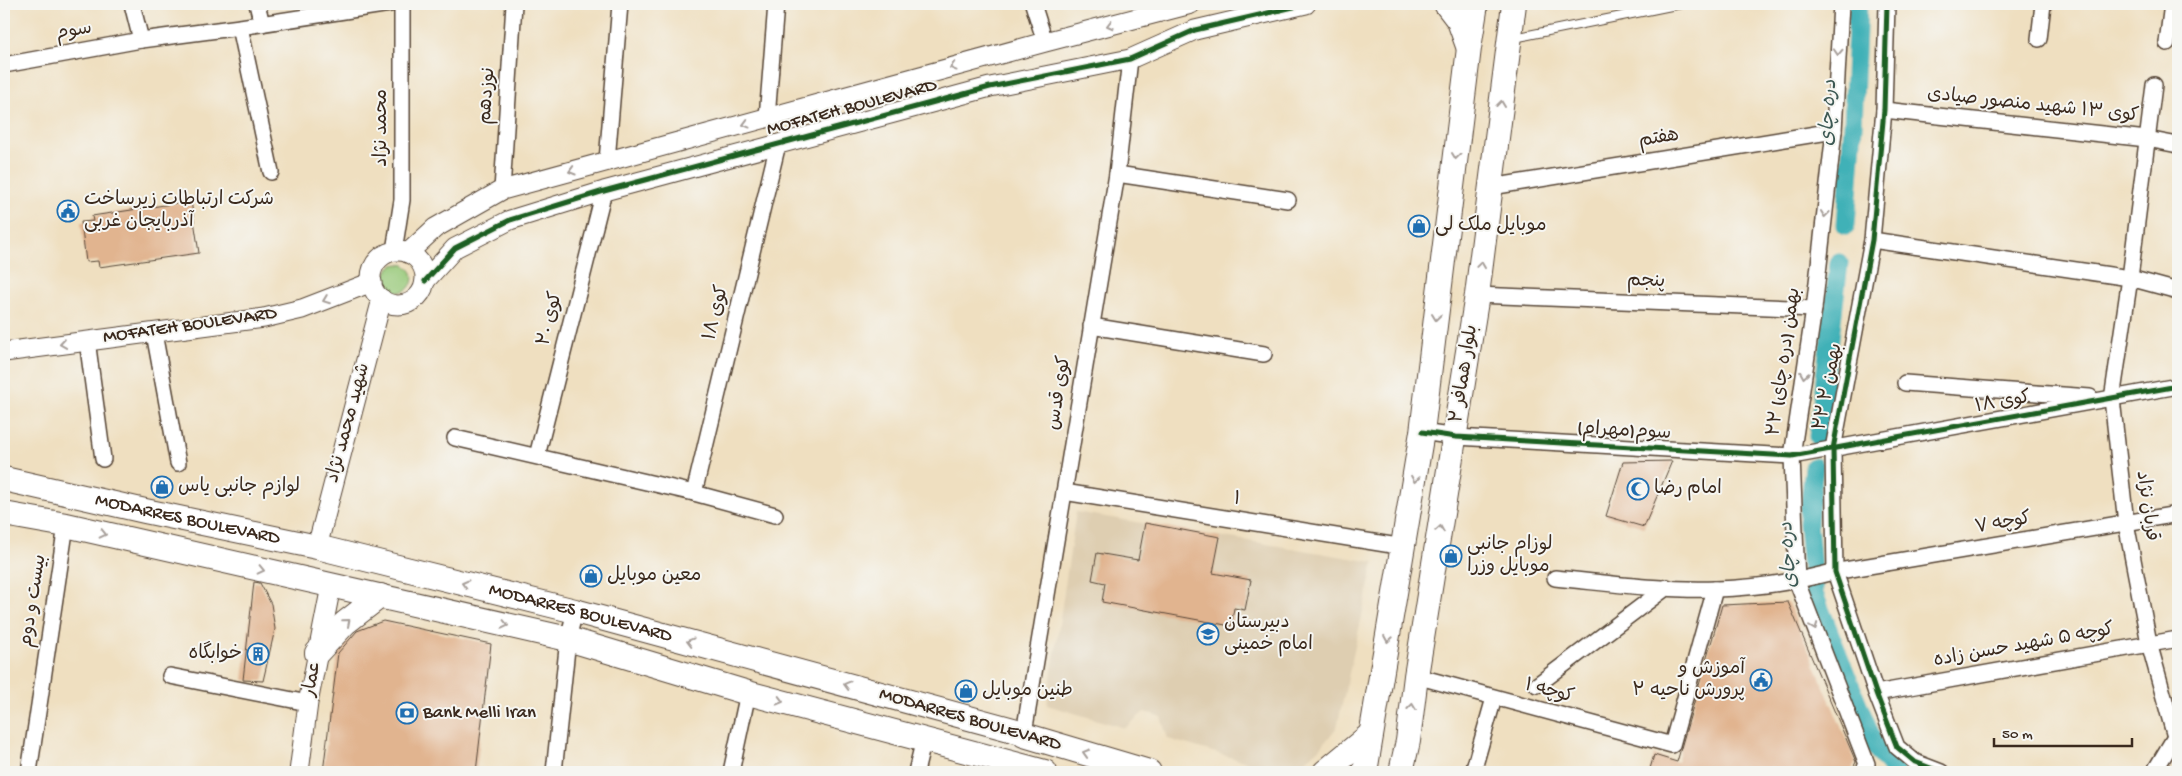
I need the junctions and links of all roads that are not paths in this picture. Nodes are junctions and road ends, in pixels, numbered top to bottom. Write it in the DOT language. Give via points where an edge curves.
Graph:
graph roads {
  1 [pos="132,4"];
  2 [pos="257,4"];
  3 [pos="390,4"];
  4 [pos="402,4"];
  5 [pos="514,4"];
  6 [pos="620,4"];
  7 [pos="776,4"];
  8 [pos="1033,4"];
  9 [pos="1191,4"];
  10 [pos="1306,4"];
  11 [pos="1446,4"];
  12 [pos="1476,4"];
  13 [pos="1514,4"];
  14 [pos="1681,4"];
  15 [pos="1841,4"];
  16 [pos="1887,4"];
  17 [pos="2043,4"];
  18 [pos="2172,4"];
  19 [pos="262,24"];
  20 [pos="240,27"];
  21 [pos="1509,39"];
  22 [pos="2039,39"];
  23 [pos="141,40"];
  24 [pos="1045,42"];
  25 [pos="2167,43"];
  26 [pos="1469,48"];
  27 [pos="1130,59"];
  28 [pos="4,65"];
  29 [pos="2154,85"];
  30 [pos="839,98"];
  31 [pos="1884,110"];
  32 [pos="767,118"];
  33 [pos="846,126"];
  34 [pos="1834,131"];
  35 [pos="2147,139"];
  36 [pos="778,144"];
  37 [pos="2178,144"];
  38 [pos="606,161"];
  39 [pos="272,172"];
  40 [pos="1118,174"];
  41 [pos="1491,187"];
  42 [pos="502,190"];
  43 [pos="604,191"];
  44 [pos="1288,200"];
  45 [pos="1872,240"];
  46 [pos="401,252"];
  47 [pos="2130,278"];
  48 [pos="425,281"];
  49 [pos="372,282"];
  50 [pos="2178,291"];
  51 [pos="1477,295"];
  52 [pos="382,299"];
  53 [pos="1814,309"];
  54 [pos="1090,326"];
  55 [pos="154,333"];
  56 [pos="87,340"];
  57 [pos="4,352"];
  58 [pos="1264,354"];
  59 [pos="1905,383"];
  60 [pos="2178,386"];
  61 [pos="2112,399"];
  62 [pos="1422,432"];
  63 [pos="1456,437"];
  64 [pos="455,438"];
  65 [pos="1833,450"];
  66 [pos="537,456"];
  67 [pos="1792,456"];
  68 [pos="103,458"];
  69 [pos="178,463"];
  70 [pos="4,479"];
  71 [pos="1064,492"];
  72 [pos="694,493"];
  73 [pos="72,494"];
  74 [pos="4,514"];
  75 [pos="2178,514"];
  76 [pos="775,515"];
  77 [pos="2126,523"];
  78 [pos="66,525"];
  79 [pos="317,547"];
  80 [pos="1404,547"];
  81 [pos="1834,572"];
  82 [pos="1555,578"];
  83 [pos="1797,582"];
  84 [pos="331,586"];
  85 [pos="1667,587"];
  86 [pos="1715,589"];
  87 [pos="380,596"];
  88 [pos="575,611"];
  89 [pos="568,639"];
  90 [pos="2178,639"];
  91 [pos="2150,643"];
  92 [pos="317,653"];
  93 [pos="170,676"];
  94 [pos="1416,676"];
  95 [pos="1537,685"];
  96 [pos="748,693"];
  97 [pos="1876,693"];
  98 [pos="1494,698"];
  99 [pos="308,703"];
  100 [pos="1024,734"];
  101 [pos="1371,734"];
  102 [pos="2177,736"];
  103 [pos="924,739"];
  104 [pos="1408,741"];
  105 [pos="1015,763"];
  106 [pos="28,772"];
  107 [pos="299,772"];
  108 [pos="554,772"];
  109 [pos="731,772"];
  110 [pos="916,772"];
  111 [pos="1045,772"];
  112 [pos="1149,772"];
  113 [pos="1325,772"];
  114 [pos="1365,772"];
  115 [pos="1401,772"];
  116 [pos="1413,772"];
  117 [pos="1472,772"];
  118 [pos="1863,772"];
  119 [pos="1941,772"];
  120 [pos="2154,772"];
  1 -- 23 [label="street"];
  2 -- 19 [label="street"];
  3 -- 19 [label="street, سوم"];
  4 -- 46 [label="street, محمد نژاد"];
  5 -- 42 [label="street, نوزدهم"];
  6 -- 38 [label="street"];
  7 -- 32 [label="street"];
  8 -- 24 [label="street"];
  9 -- 24 [label="street, MOFATEH BOULEVARD, one-way"];
  10 -- 27 [label="street, MOFATEH BOULEVARD" via="1195,30"];
  11 -- 26 [label="main road" via="1459,21"];
  12 -- 26 [label="main road, بلوار همافر ۲"];
  13 -- 21 [label="main road, بلوار همافر ۲"];
  14 -- 21 [label="lane"];
  15 -- 34 [label="street, ۲۲ بهمن (دره چای), one-way"];
  16 -- 31 [label="street, ۲۲ بهمن ۲"];
  17 -- 22 [label="street"];
  18 -- 25 [label="street"];
  19 -- 20 [label="street, سوم"];
  20 -- 23 [label="street, سوم"];
  20 -- 39 [label="street"];
  41 -- 21 [label="main road, بلوار همافر ۲, one-way"];
  23 -- 28 [label="street, سوم"];
  24 -- 30 [label="street, MOFATEH BOULEVARD, one-way"];
  26 -- 62 [label="main road, بلوار همافر ۲, one-way"];
  27 -- 33 [label="street, MOFATEH BOULEVARD" via="990,87"];
  27 -- 40 [label="street, کوی قدس"];
  29 -- 35 [label="street, قربان نژاد"];
  30 -- 32 [label="street, MOFATEH BOULEVARD"];
  30 -- 33 [label="street"];
  31 -- 35 [label="street, کوی ۱۳ شهید منصور صیادی"];
  31 -- 45 [label="street, ۲۲ بهمن ۲"];
  32 -- 38 [label="street, MOFATEH BOULEVARD, one-way"];
  33 -- 36 [label="street, MOFATEH BOULEVARD"];
  34 -- 41 [label="street, هفتم"];
  34 -- 53 [label="street, ۲۲ بهمن (دره چای), one-way"];
  35 -- 37 [label="street, کوی ۱۳ شهید منصور صیادی"];
  35 -- 47 [label="street, قربان نژاد"];
  36 -- 43 [label="street, MOFATEH BOULEVARD"];
  36 -- 72 [label="street, کوی ۱۸"];
  38 -- 42 [label="street, MOFATEH BOULEVARD, one-way"];
  40 -- 44 [label="street"];
  40 -- 54 [label="street, کوی قدس"];
  51 -- 41 [label="main road, بلوار همافر ۲, one-way"];
  42 -- 46 [label="street, MOFATEH BOULEVARD" via="435,228"];
  43 -- 48 [label="street, MOFATEH BOULEVARD" via="510,220 486,232 455,248"];
  43 -- 66 [label="street, کوی ۲۰"];
  45 -- 47 [label="street"];
  45 -- 65 [label="street, ۲۲ بهمن ۲"];
  46 -- 48 [label="street" via="419,261"];
  46 -- 49 [label="street" via="382,257 377,262"];
  47 -- 50 [label="street"];
  47 -- 61 [label="street, قربان نژاد"];
  48 -- 52 [label="street" via="420,294 409,302 395,304"];
  49 -- 52 [label="street"];
  49 -- 55 [label="street, MOFATEH BOULEVARD, one-way" via="302,309 264,318"];
  51 -- 53 [label="street, پنجم"];
  51 -- 63 [label="main road, بلوار همافر ۲"];
  52 -- 79 [label="street, شهید محمد نژاد"];
  53 -- 67 [label="street, ۲۲ بهمن (دره چای), one-way"];
  54 -- 58 [label="street"];
  54 -- 71 [label="street, کوی قدس"];
  55 -- 56 [label="street, MOFATEH BOULEVARD"];
  55 -- 69 [label="street"];
  56 -- 57 [label="street, MOFATEH BOULEVARD, one-way"];
  56 -- 68 [label="street"];
  59 -- 61 [label="street"];
  60 -- 61 [label="street, کوی ۱۸"];
  61 -- 65 [label="street, کوی ۱۸"];
  61 -- 77 [label="street, قربان نژاد"];
  62 -- 63 [label="street, سوم(مهرام)"];
  62 -- 80 [label="main road, بلوار همافر ۲, one-way"];
  63 -- 67 [label="street, سوم(مهرام)"];
  94 -- 63 [label="main road, بلوار همافر ۲, one-way"];
  64 -- 66 [label="street"];
  65 -- 67 [label="street, کوی ۱۸"];
  65 -- 81 [label="street, ۲۲ بهمن ۲"];
  66 -- 72 [label="street"];
  67 -- 83 [label="street, ۲۲ بهمن (دره چای)"];
  70 -- 73 [label="main road, MODARRES BOULEVARD"];
  71 -- 80 [label="street, ۱"];
  71 -- 100 [label="street, کوی قدس"];
  72 -- 76 [label="street"];
  73 -- 78 [label="main road"];
  73 -- 79 [label="main road, MODARRES BOULEVARD"];
  74 -- 78 [label="main road, MODARRES BOULEVARD"];
  75 -- 77 [label="street, کوچه ۷"];
  77 -- 81 [label="street, کوچه ۷"];
  77 -- 91 [label="street, قربان نژاد"];
  78 -- 84 [label="main road, MODARRES BOULEVARD, one-way"];
  78 -- 106 [label="street, بیست و دوم"];
  88 -- 79 [label="main road, MODARRES BOULEVARD, one-way"];
  80 -- 101 [label="main road, بلوار همافر ۲, one-way"];
  81 -- 83 [label="street, کوچه ۷"];
  81 -- 97 [label="street, ۲۲ بهمن ۲"];
  82 -- 85 [label="street, کوچه ۷"];
  83 -- 86 [label="street, کوچه ۷"];
  83 -- 118 [label="street, ۲۲ بهمن (دره چای), one-way" via="1867,764"];
  84 -- 87 [label="main road, MODARRES BOULEVARD"];
  84 -- 92 [label="street, عمار"];
  85 -- 86 [label="street, کوچه ۷"];
  85 -- 95 [label="street"];
  86 -- 98 [label="street, کوچه ۱" via="1672,745"];
  87 -- 89 [label="main road, MODARRES BOULEVARD, one-way"];
  92 -- 87 [label="main road, one-way" via="345,623"];
  88 -- 89 [label="street"];
  100 -- 88 [label="main road, MODARRES BOULEVARD, one-way"];
  89 -- 96 [label="main road, MODARRES BOULEVARD"];
  89 -- 108 [label="street"];
  90 -- 91 [label="street, کوچه ۵ شهید حسن زاده"];
  91 -- 97 [label="street, کوچه ۵ شهید حسن زاده"];
  91 -- 102 [label="street, قربان نژاد"];
  92 -- 99 [label="street, عمار"];
  93 -- 99 [label="street"];
  94 -- 98 [label="street, کوچه ۱"];
  104 -- 94 [label="main road, بلوار همافر ۲, one-way"];
  96 -- 103 [label="main road, MODARRES BOULEVARD, one-way"];
  96 -- 109 [label="street"];
  97 -- 119 [label="street, ۲۲ بهمن ۲" via="1897,747 1915,762"];
  98 -- 117 [label="street"];
  99 -- 107 [label="street, عمار"];
  100 -- 105 [label="main road"];
  112 -- 100 [label="main road, MODARRES BOULEVARD, one-way"];
  101 -- 113 [label="main road"];
  101 -- 114 [label="main road, بلوار همافر ۲"];
  102 -- 120 [label="street"];
  103 -- 105 [label="main road, MODARRES BOULEVARD"];
  103 -- 110 [label="street"];
  104 -- 115 [label="main road, بلوار همافر ۲"];
  104 -- 116 [label="main road"];
  105 -- 111 [label="main road, MODARRES BOULEVARD"];
}
